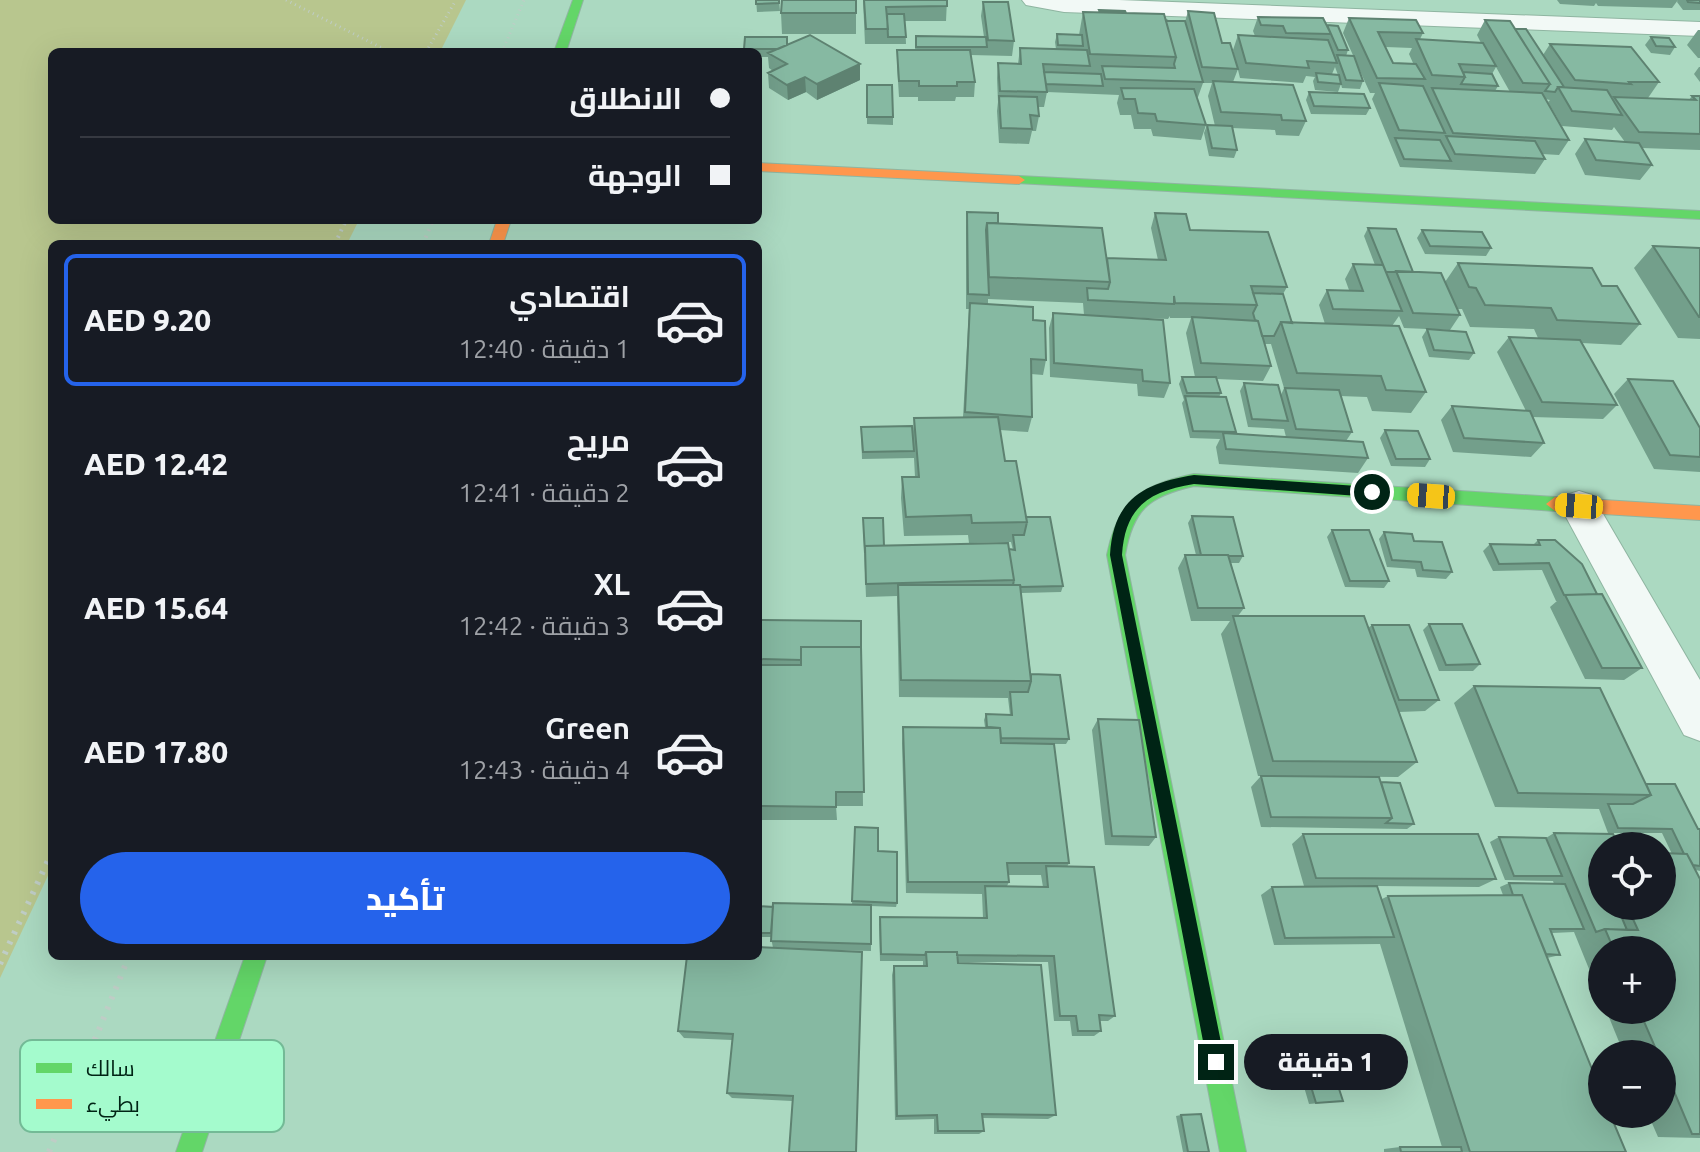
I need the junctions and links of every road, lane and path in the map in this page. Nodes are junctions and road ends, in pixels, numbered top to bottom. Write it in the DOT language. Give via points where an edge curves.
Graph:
graph roads {
  1 [pos="286,0"];
  2 [pos="456,0"];
  3 [pos="524,0"];
  4 [pos="578,0"];
  5 [pos="1034,0"];
  6 [pos="1700,29"];
  7 [pos="382,48"];
  8 [pos="428,48"];
  9 [pos="504,48"];
  10 [pos="561,48"];
  11 [pos="762,167"];
  12 [pos="1700,215"];
  13 [pos="1579,506"];
  14 [pos="1700,513"];
  15 [pos="1700,721"];
  16 [pos="48,861"];
  17 [pos="127,960"];
  18 [pos="255,960"];
  19 [pos="0,964"];
  20 [pos="95,1040"];
  21 [pos="227,1040"];
  22 [pos="57,1132"];
  23 [pos="196,1132"];
  24 [pos="49,1152"];
  25 [pos="189,1152"];
  26 [pos="1233,1152"];
  1 -- 7 [label="path"];
  2 -- 8 [label="path"];
  3 -- 9 [label="path"];
  4 -- 10 [label="street"];
  5 -- 6 [label="street"];
  11 -- 12 [label="street"];
  13 -- 14 [label="street"];
  13 -- 15 [label="street"];
  13 -- 26 [label="street" via="1194,480 1152,491 1124,517 1116,555"];
  16 -- 19 [label="path"];
  17 -- 20 [label="path"];
  18 -- 21 [label="street"];
  22 -- 24 [label="path"];
  23 -- 25 [label="street"];
}
